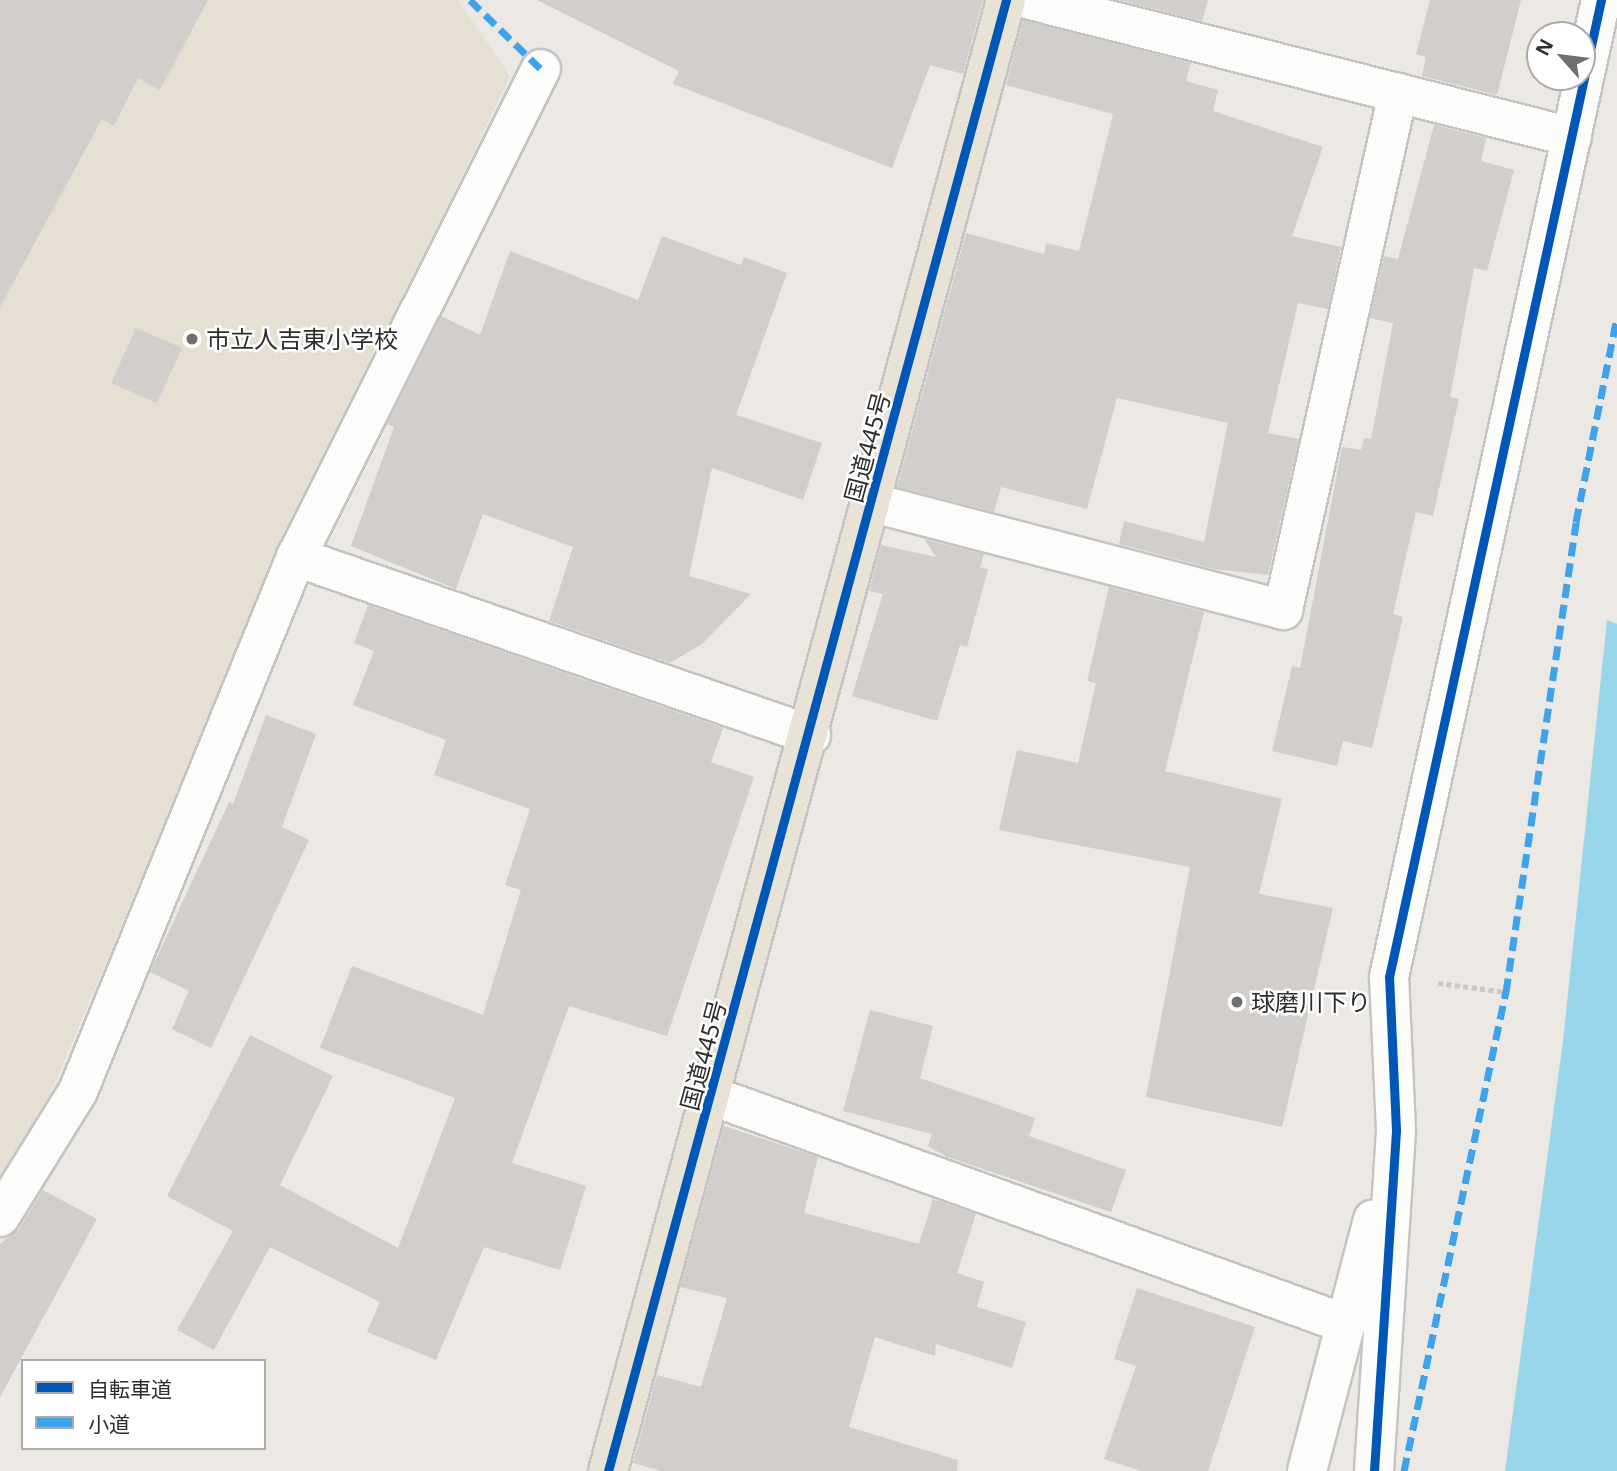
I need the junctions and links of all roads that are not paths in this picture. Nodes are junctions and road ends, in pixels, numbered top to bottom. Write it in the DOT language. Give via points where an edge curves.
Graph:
graph roads {
  1 [pos="1006,0"];
  2 [pos="1030,0"];
  3 [pos="1601,0"];
  4 [pos="541,69"];
  5 [pos="1398,93"];
  6 [pos="1572,137"];
  7 [pos="873,503"];
  8 [pos="296,557"];
  9 [pos="811,735"];
  10 [pos="712,1096"];
  11 [pos="1396,1129"];
  12 [pos="0,1217"];
  13 [pos="1346,1324"];
  14 [pos="608,1471"];
  15 [pos="1307,1471"];
  16 [pos="1374,1471"];
  1 -- 7 [label="highway, 国道445号"];
  2 -- 5 [label="street"];
  3 -- 6 [label="street"];
  4 -- 8 [label="street"];
  5 -- 6 [label="street"];
  5 -- 7 [label="street" via="1283,610"];
  6 -- 11 [label="street" via="1389,977"];
  7 -- 9 [label="highway, 国道445号"];
  8 -- 9 [label="street"];
  8 -- 12 [label="street" via="78,1091"];
  9 -- 10 [label="highway, 国道445号"];
  10 -- 13 [label="street"];
  10 -- 14 [label="highway, 国道445号"];
  11 -- 13 [label="street"];
  11 -- 16 [label="street"];
  13 -- 15 [label="street"];
}
